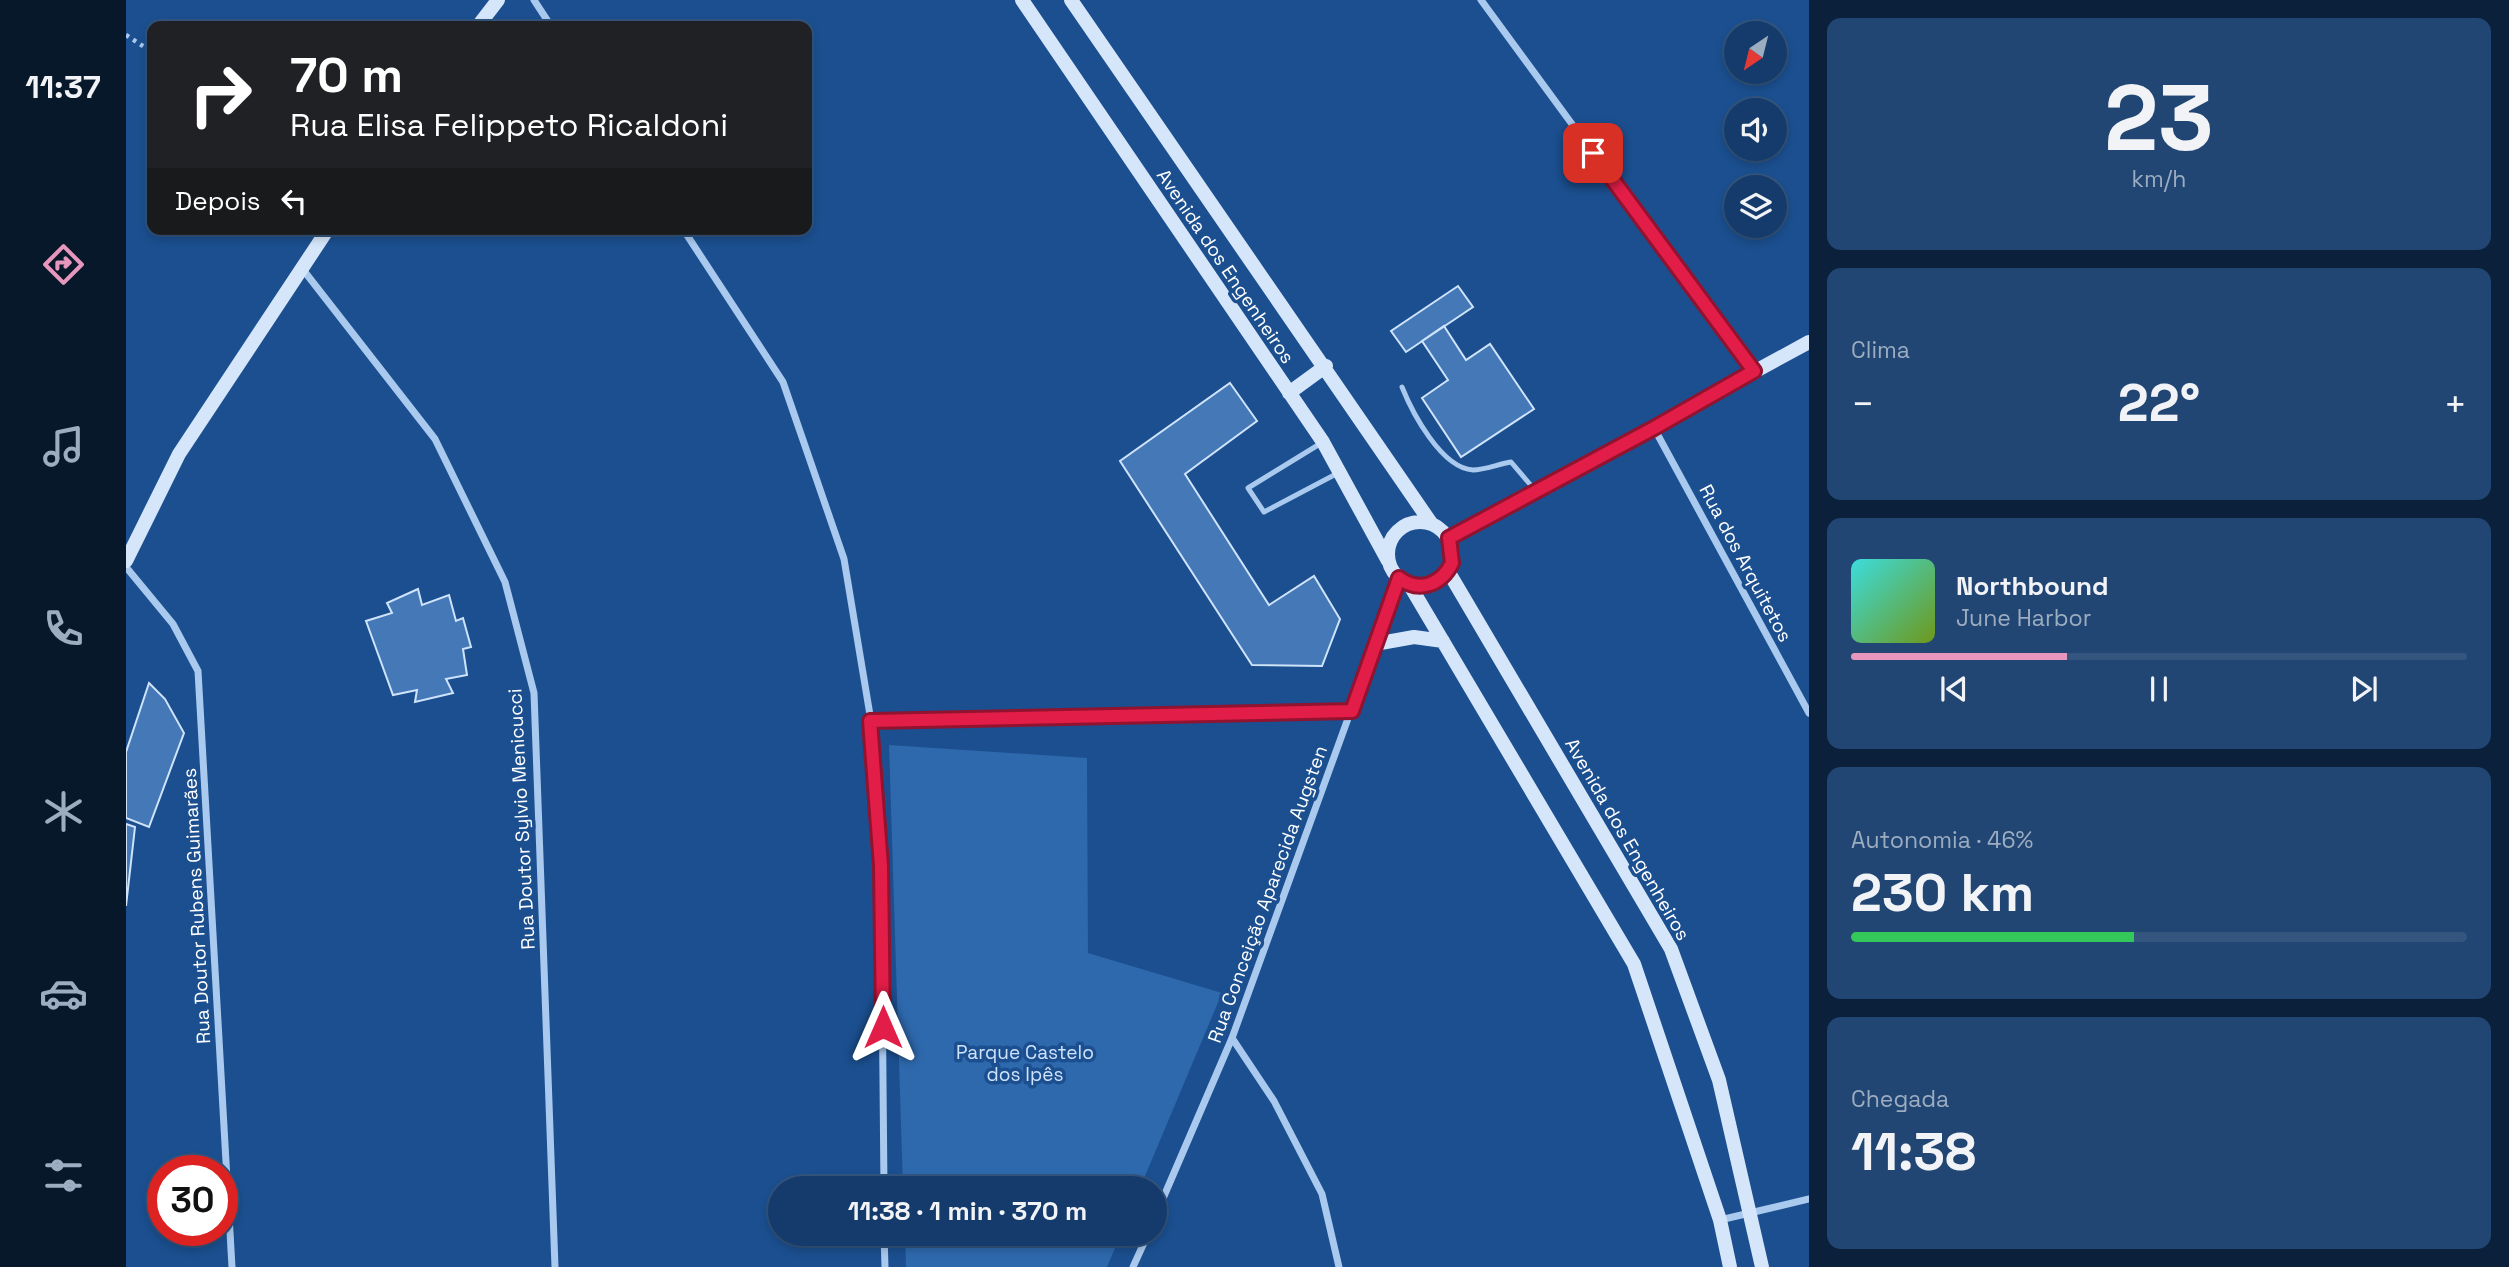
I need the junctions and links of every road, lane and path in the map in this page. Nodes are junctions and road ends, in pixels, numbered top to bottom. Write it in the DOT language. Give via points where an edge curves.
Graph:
graph roads {
  1 [pos="498,0"];
  2 [pos="534,0"];
  3 [pos="1022,0"];
  4 [pos="1071,0"];
  5 [pos="1481,0"];
  6 [pos="482,21"];
  7 [pos="548,21"];
  8 [pos="126,35"];
  9 [pos="147,49"];
  10 [pos="324,235"];
  11 [pos="687,235"];
  12 [pos="300,267"];
  13 [pos="1809,342"];
  14 [pos="1326,366"];
  15 [pos="1754,371"];
  16 [pos="1402,387"];
  17 [pos="1289,393"];
  18 [pos="1654,428"];
  19 [pos="1323,442"];
  20 [pos="1340,472"];
  21 [pos="1536,491"];
  22 [pos="1431,523"];
  23 [pos="1449,538"];
  24 [pos="126,561"];
  25 [pos="1388,561"];
  26 [pos="126,567"];
  27 [pos="1448,571"];
  28 [pos="1404,581"];
  29 [pos="1443,640"];
  30 [pos="1375,644"];
  31 [pos="1352,711"];
  32 [pos="1809,713"];
  33 [pos="870,721"];
  34 [pos="1232,1038"];
  35 [pos="884,1176"];
  36 [pos="1167,1189"];
  37 [pos="1809,1199"];
  38 [pos="1752,1213"];
  39 [pos="1720,1220"];
  40 [pos="884,1246"];
  41 [pos="1143,1246"];
  42 [pos="232,1267"];
  43 [pos="555,1267"];
  44 [pos="884,1267"];
  45 [pos="1133,1267"];
  46 [pos="1339,1267"];
  47 [pos="1730,1267"];
  48 [pos="1762,1267"];
  1 -- 6 [label="street"];
  2 -- 7 [label="street"];
  3 -- 17 [label="street, Avenida dos Engenheiros"];
  4 -- 14 [label="street, Avenida dos Engenheiros"];
  5 -- 15 [label="street"];
  8 -- 9 [label="path"];
  10 -- 12 [label="street"];
  11 -- 33 [label="street" via="783,382 844,559"];
  12 -- 24 [label="street" via="179,454"];
  12 -- 43 [label="street, Rua Doutor Sylvio Menicucci" via="435,439 505,582 512,607 534,694"];
  13 -- 15 [label="street"];
  14 -- 17 [label="street"];
  14 -- 22 [label="street, Avenida dos Engenheiros"];
  15 -- 18 [label="street"];
  16 -- 21 [label="lane" via="1415,418 1441,451 1474,470 1511,462"];
  17 -- 19 [label="street, Avenida dos Engenheiros"];
  18 -- 21 [label="street"];
  18 -- 32 [label="street, Rua dos Arquitetos"];
  19 -- 20 [label="street, Avenida dos Engenheiros"];
  19 -- 20 [label="lane" via="1248,488 1264,512"];
  20 -- 25 [label="street, Avenida dos Engenheiros"];
  21 -- 23 [label="street"];
  22 -- 23 [label="street"];
  22 -- 25 [label="street" via="1411,522 1395,533"];
  23 -- 27 [label="street" via="1453,555"];
  25 -- 28 [label="street"];
  26 -- 42 [label="street, Rua Doutor Rubens Guimarães" via="173,624 198,671"];
  27 -- 28 [label="street" via="1435,583"];
  27 -- 38 [label="street, Avenida dos Engenheiros" via="1671,948 1719,1080"];
  28 -- 29 [label="street"];
  28 -- 30 [label="street, Rua Conceição Aparecida Augsten"];
  29 -- 30 [label="street" via="1414,637"];
  29 -- 39 [label="street" via="1634,964"];
  30 -- 31 [label="street, Rua Conceição Aparecida Augsten"];
  31 -- 33 [label="street"];
  31 -- 34 [label="street, Rua Conceição Aparecida Augsten"];
  33 -- 35 [label="street" via="881,866"];
  34 -- 36 [label="street, Rua Conceição Aparecida Augsten"];
  34 -- 46 [label="street" via="1274,1101 1322,1194"];
  37 -- 38 [label="street"];
  38 -- 39 [label="street"];
  38 -- 48 [label="street, Avenida dos Engenheiros"];
  39 -- 47 [label="street"];
  40 -- 44 [label="street"];
  41 -- 45 [label="street"];
}
